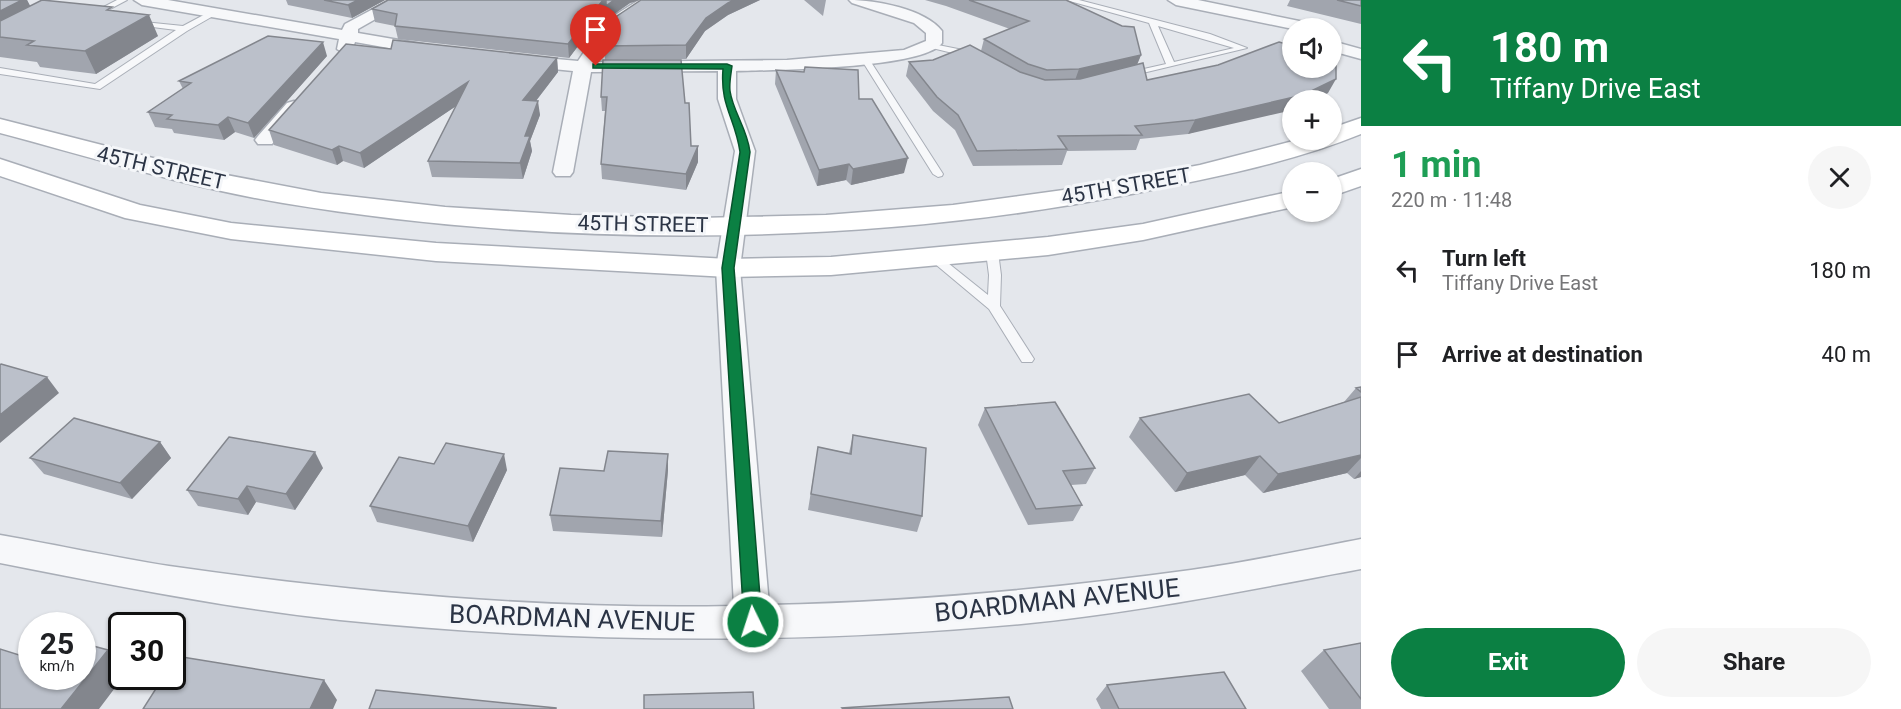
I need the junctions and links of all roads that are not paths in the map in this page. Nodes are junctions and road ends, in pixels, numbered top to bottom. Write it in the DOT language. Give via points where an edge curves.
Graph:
graph roads {
  1 [pos="123,0"];
  2 [pos="142,0"];
  3 [pos="401,0"];
  4 [pos="649,0"];
  5 [pos="861,0"];
  6 [pos="1070,0"];
  7 [pos="1181,1"];
  8 [pos="216,12"];
  9 [pos="1232,12"];
  10 [pos="80,15"];
  11 [pos="91,16"];
  12 [pos="114,19"];
  13 [pos="126,21"];
  14 [pos="1152,21"];
  15 [pos="1282,22"];
  16 [pos="184,29"];
  17 [pos="1282,31"];
  18 [pos="346,36"];
  19 [pos="1342,37"];
  20 [pos="1361,42"];
  21 [pos="931,45"];
  22 [pos="1342,49"];
  23 [pos="447,52"];
  24 [pos="1361,54"];
  25 [pos="504,58"];
  26 [pos="865,59"];
  27 [pos="986,62"];
  28 [pos="331,65"];
  29 [pos="1171,65"];
  30 [pos="727,66"];
  31 [pos="584,67"];
  32 [pos="0,71"];
  33 [pos="1117,78"];
  34 [pos="309,90"];
  35 [pos="0,126"];
  36 [pos="1361,126"];
  37 [pos="1342,133"];
  38 [pos="265,140"];
  39 [pos="1289,150"];
  40 [pos="0,167"];
  41 [pos="563,172"];
  42 [pos="938,174"];
  43 [pos="1361,177"];
  44 [pos="1342,184"];
  45 [pos="1282,201"];
  46 [pos="733,226"];
  47 [pos="992,252"];
  48 [pos="934,258"];
  49 [pos="728,268"];
  50 [pos="994,306"];
  51 [pos="1027,359"];
  52 [pos="0,549"];
  53 [pos="1361,554"];
  54 [pos="753,622"];
  1 -- 11 [label="lane"];
  2 -- 8 [label="street"];
  3 -- 18 [label="street" via="351,27"];
  4 -- 31 [label="street" via="610,25"];
  5 -- 21 [label="street" via="928,25 935,37"];
  6 -- 14 [label="lane"];
  7 -- 9 [label="street"];
  8 -- 16 [label="lane"];
  8 -- 18 [label="street"];
  9 -- 15 [label="street"];
  9 -- 17 [label="street"];
  10 -- 11 [label="lane"];
  11 -- 12 [label="lane"];
  13 -- 16 [label="lane"];
  14 -- 29 [label="lane"];
  14 -- 29 [label="lane" via="1243,48"];
  16 -- 32 [label="lane" via="97,87"];
  18 -- 23 [label="street"];
  18 -- 28 [label="street" via="346,48"];
  19 -- 20 [label="street"];
  21 -- 26 [label="street" via="906,55"];
  21 -- 27 [label="lane"];
  22 -- 24 [label="street"];
  25 -- 31 [label="street"];
  26 -- 30 [label="street"];
  26 -- 42 [label="lane"];
  29 -- 33 [label="lane"];
  30 -- 31 [label="street"];
  30 -- 46 [label="street" via="729,106 742,133 745,152"];
  31 -- 41 [label="street"];
  34 -- 38 [label="street"];
  35 -- 46 [label="main road, 45TH STREET" via="162,170 321,201 526,222"];
  36 -- 37 [label="main road"];
  39 -- 46 [label="main road, 45TH STREET" via="1083,195 897,219"];
  40 -- 49 [label="main road, 45TH STREET" via="135,212 231,231 436,252"];
  43 -- 44 [label="main road"];
  45 -- 47 [label="main road, 45TH STREET" via="1143,232"];
  46 -- 49 [label="street"];
  47 -- 48 [label="main road, 45TH STREET"];
  47 -- 50 [label="lane"];
  48 -- 49 [label="main road, 45TH STREET"];
  48 -- 50 [label="lane"];
  49 -- 54 [label="street"];
  50 -- 51 [label="lane"];
  52 -- 54 [label="street, BOARDMAN AVENUE" via="104,572 259,596 403,612 588,622"];
  53 -- 54 [label="street, BOARDMAN AVENUE" via="1138,594 915,616"];
}
